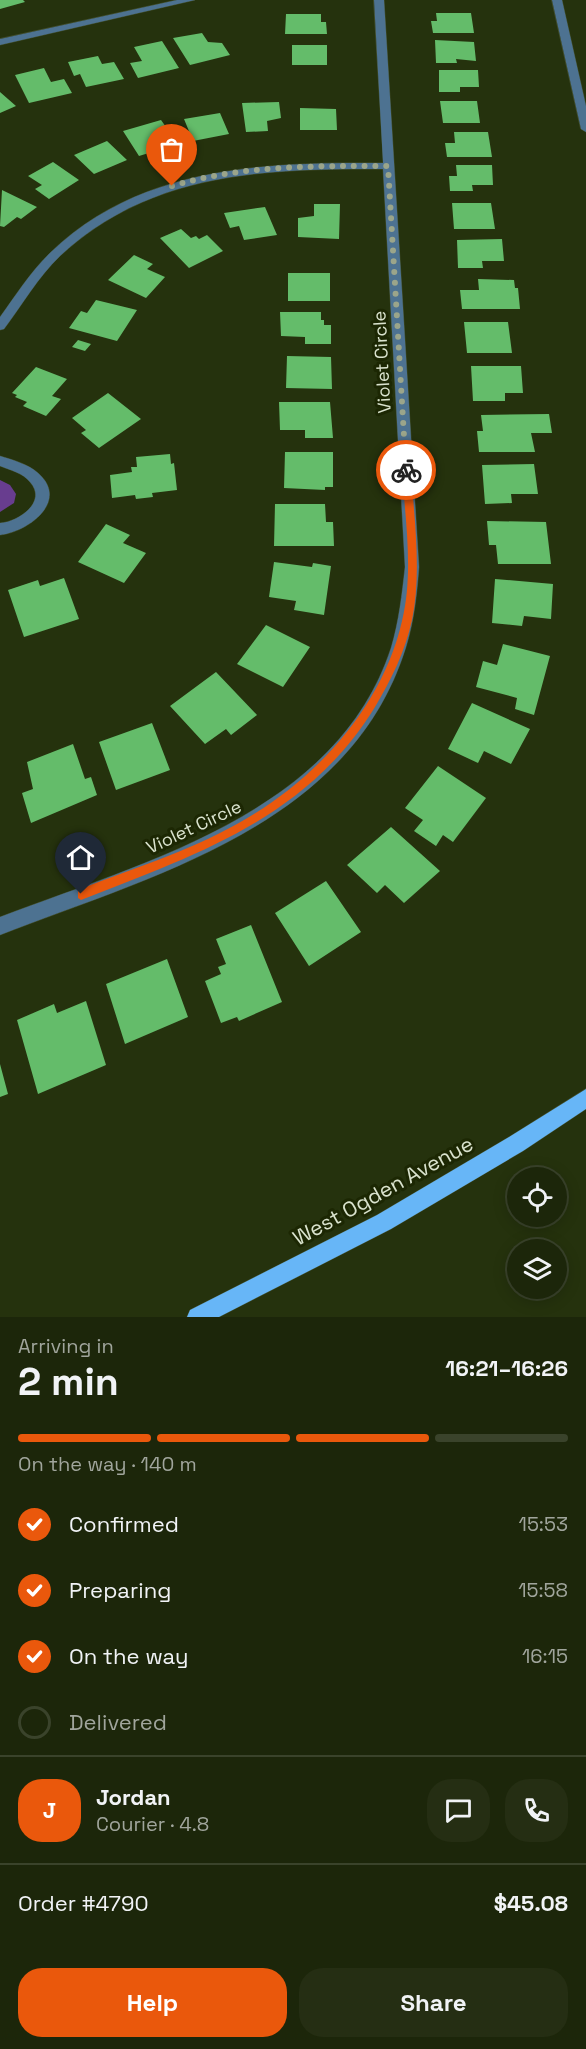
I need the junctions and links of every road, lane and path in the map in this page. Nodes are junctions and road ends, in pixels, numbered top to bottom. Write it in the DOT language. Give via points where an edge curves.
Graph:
graph roads {
  1 [pos="190,0"];
  2 [pos="378,0"];
  3 [pos="557,0"];
  4 [pos="0,42"];
  5 [pos="586,129"];
  6 [pos="388,166"];
  7 [pos="0,326"];
  8 [pos="0,461"];
  9 [pos="0,529"];
  10 [pos="0,926"];
  11 [pos="586,1098"];
  12 [pos="197,1317"];
  1 -- 4 [label="street"];
  2 -- 6 [label="street, Violet Circle"];
  3 -- 5 [label="street"];
  6 -- 7 [label="street" via="281,167 229,172 148,195 118,209 64,247"];
  6 -- 10 [label="street, Violet Circle" via="412,567 407,620 390,673 355,730 331,758 259,817 190,852"];
  8 -- 9 [label="street" via="28,472 39,482 43,495 38,510 23,523"];
  11 -- 12 [label="main road, West Ogden Avenue" via="384,1222"];
}
